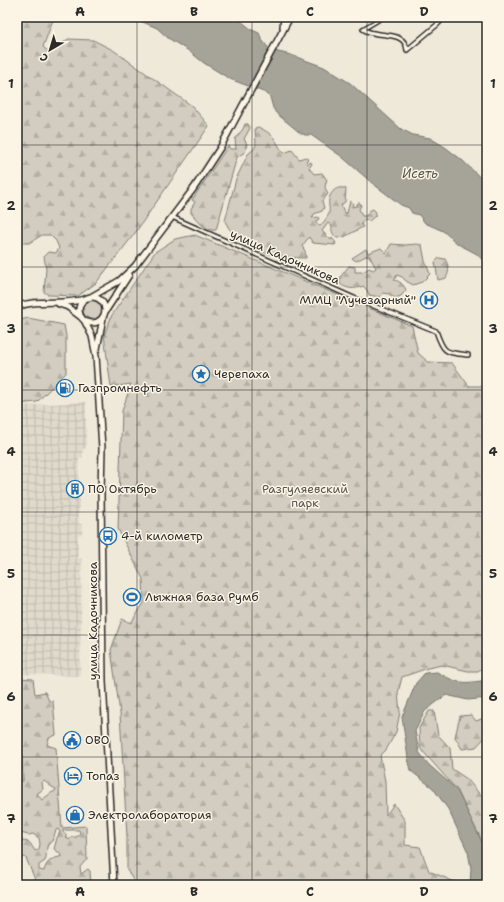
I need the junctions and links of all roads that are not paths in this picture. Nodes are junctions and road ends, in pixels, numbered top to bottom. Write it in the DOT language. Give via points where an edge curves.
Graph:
graph roads {
  1 [pos="284,17"];
  2 [pos="290,17"];
  3 [pos="383,17"];
  4 [pos="445,17"];
  5 [pos="278,40"];
  6 [pos="172,217"];
  7 [pos="135,266"];
  8 [pos="88,298"];
  9 [pos="52,303"];
  10 [pos="17,306"];
  11 [pos="105,312"];
  12 [pos="103,318"];
  13 [pos="83,319"];
  14 [pos="468,355"];
  15 [pos="96,356"];
  16 [pos="114,885"];
  1 -- 5 [label="main road"];
  2 -- 5 [label="main road"];
  3 -- 4 [label="street" via="362,29 369,33 404,40 407,50"];
  5 -- 6 [label="main road" via="215,158"];
  6 -- 7 [label="main road"];
  6 -- 14 [label="street, улица Кадочникова" via="354,298 436,331 442,347 449,353"];
  7 -- 8 [label="main road" via="119,281"];
  7 -- 11 [label="main road"];
  8 -- 9 [label="main road" via="74,302"];
  8 -- 11 [label="main road" via="101,301"];
  8 -- 13 [label="main road" via="80,309"];
  9 -- 10 [label="main road"];
  9 -- 13 [label="main road" via="68,307"];
  11 -- 12 [label="main road"];
  12 -- 13 [label="main road" via="92,323"];
  12 -- 15 [label="main road"];
  13 -- 15 [label="main road" via="92,336"];
  15 -- 16 [label="main road, улица Кадочникова" via="102,448 103,681"];
}
